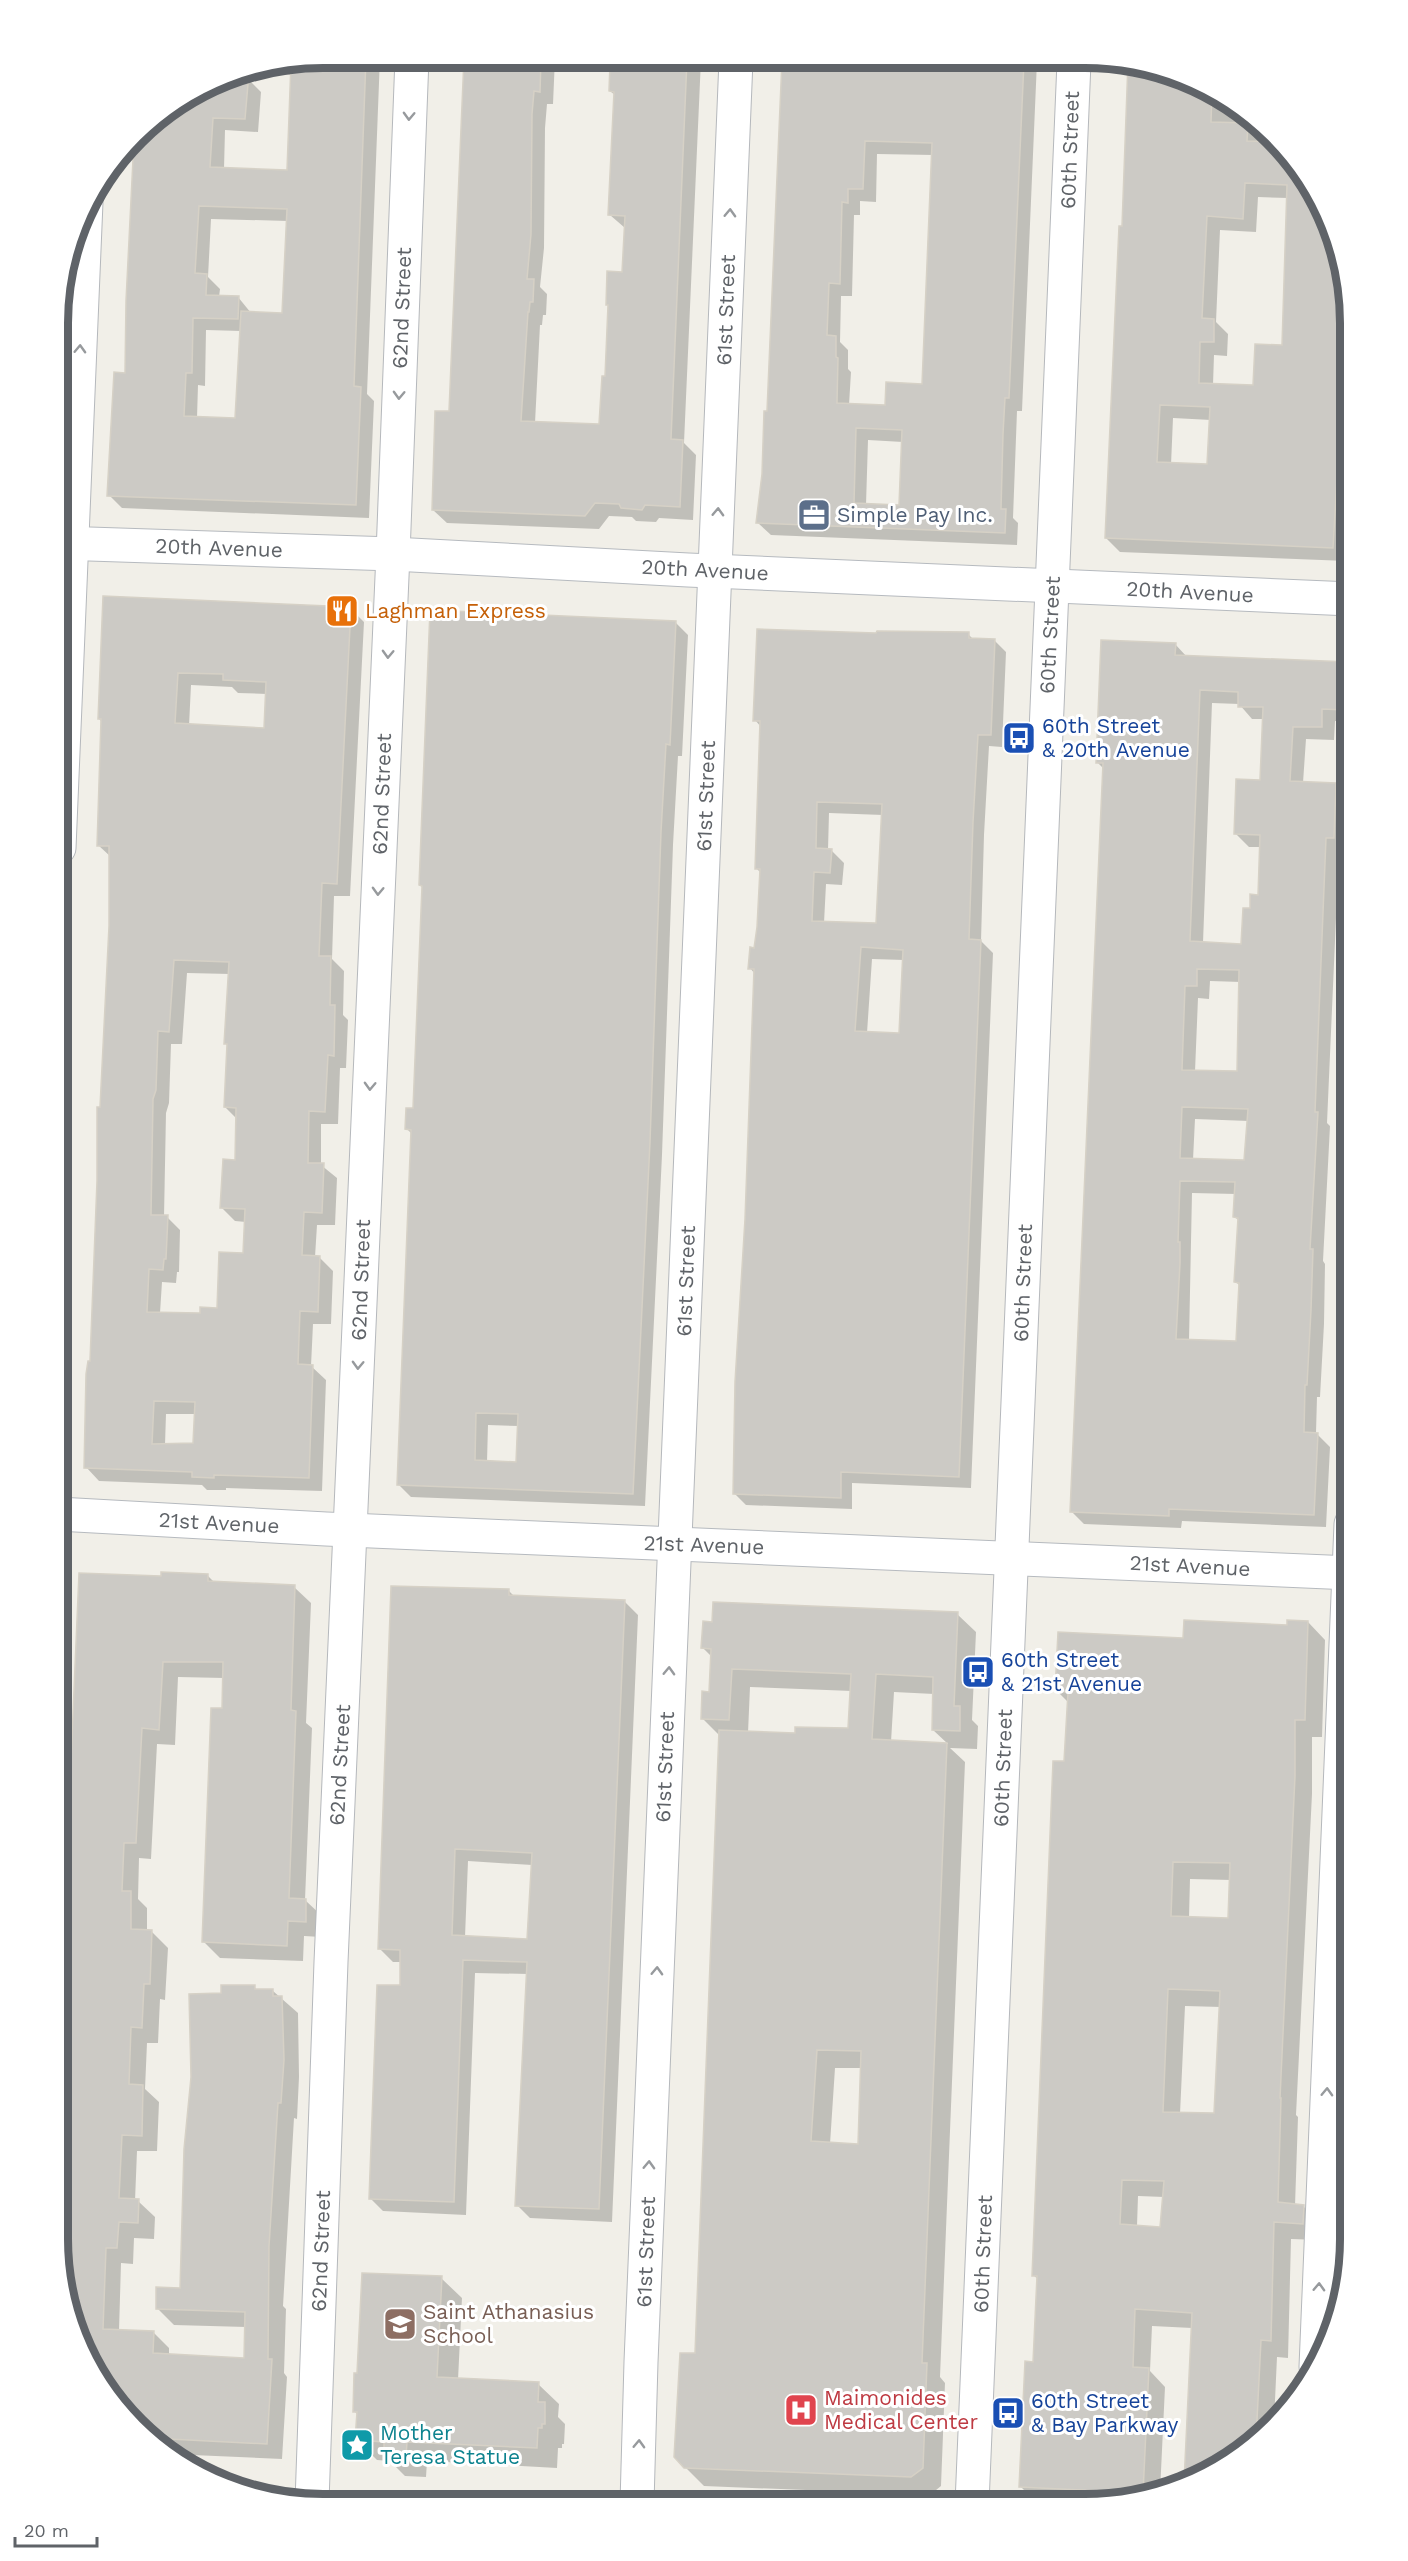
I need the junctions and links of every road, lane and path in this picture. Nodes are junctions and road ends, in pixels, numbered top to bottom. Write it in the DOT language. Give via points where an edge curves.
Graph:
graph roads {
  1 [pos="412,68"];
  2 [pos="736,68"];
  3 [pos="1074,68"];
  4 [pos="84,232"];
  5 [pos="68,509"];
  6 [pos="68,543"];
  7 [pos="393,554"];
  8 [pos="715,571"];
  9 [pos="1052,585"];
  10 [pos="1340,598"];
  11 [pos="68,1516"];
  12 [pos="351,1530"];
  13 [pos="675,1544"];
  14 [pos="1012,1558"];
  15 [pos="1340,1573"];
  16 [pos="1340,1807"];
  17 [pos="1317,2345"];
  18 [pos="312,2493"];
  19 [pos="637,2494"];
  20 [pos="972,2494"];
  1 -- 7 [label="street, 62nd Street, one-way"];
  8 -- 2 [label="street, 61st Street, one-way"];
  3 -- 9 [label="street, 60th Street"];
  5 -- 4 [label="street, one-way"];
  6 -- 7 [label="street, 20th Avenue"];
  7 -- 8 [label="street, 20th Avenue"];
  7 -- 12 [label="street, 62nd Street, one-way"];
  8 -- 9 [label="street, 20th Avenue"];
  8 -- 13 [label="street, 61st Street"];
  9 -- 10 [label="street, 20th Avenue"];
  9 -- 14 [label="street, 60th Street"];
  11 -- 12 [label="street, 21st Avenue"];
  12 -- 13 [label="street, 21st Avenue"];
  12 -- 18 [label="street, 62nd Street"];
  13 -- 14 [label="street, 21st Avenue"];
  19 -- 13 [label="street, 61st Street, one-way"];
  14 -- 15 [label="street, 21st Avenue"];
  14 -- 20 [label="street, 60th Street"];
  17 -- 16 [label="street, one-way"];
}
